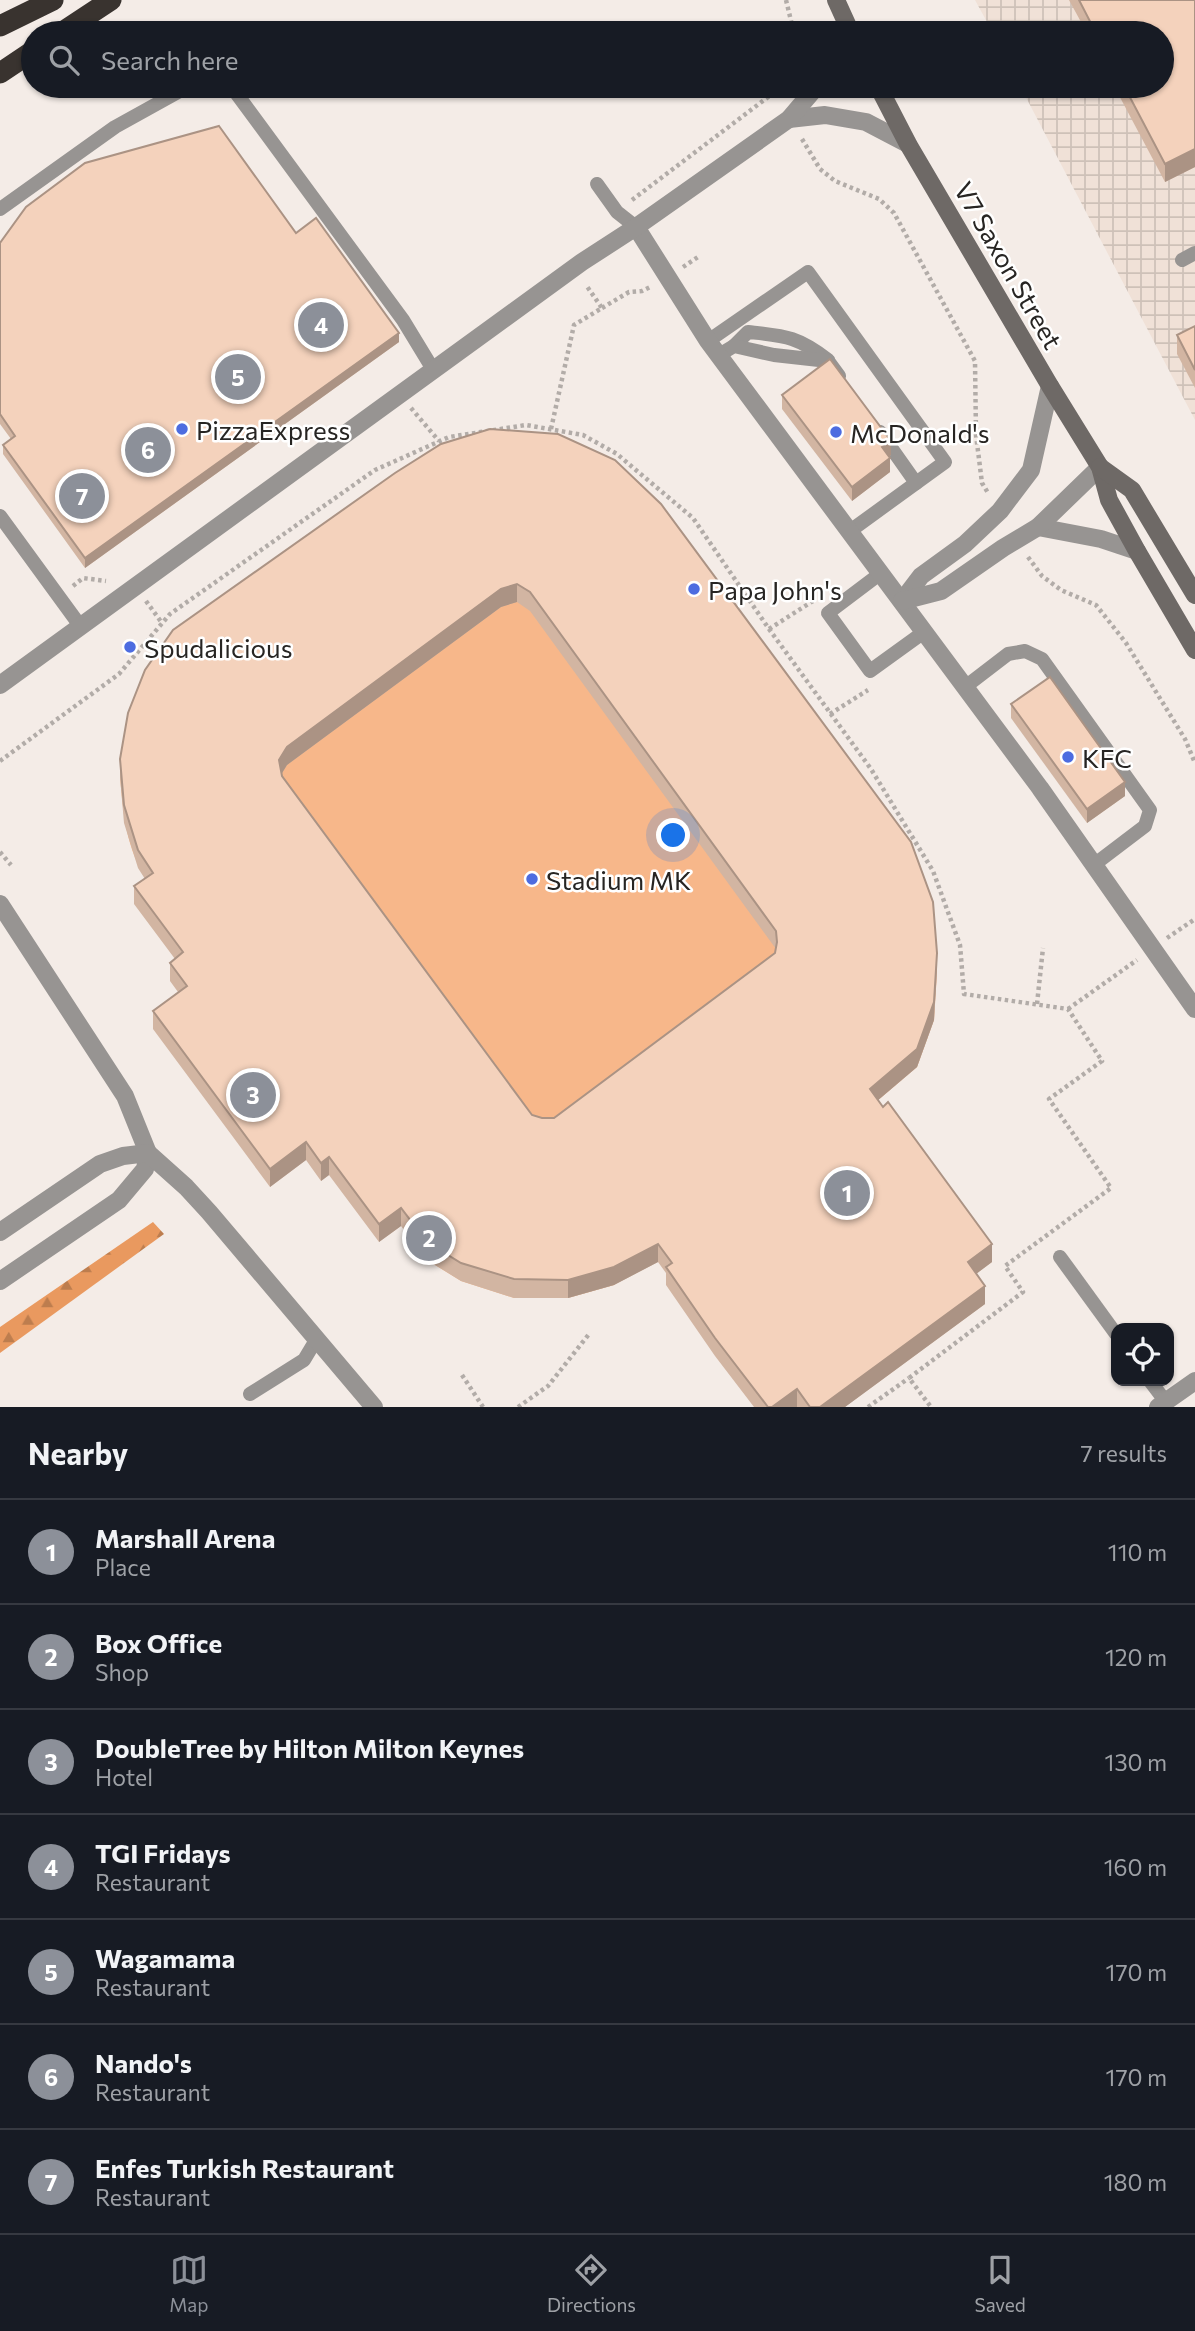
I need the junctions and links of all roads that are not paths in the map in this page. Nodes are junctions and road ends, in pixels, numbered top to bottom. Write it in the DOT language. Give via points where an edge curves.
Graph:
graph roads {
  1 [pos="53,0"];
  2 [pos="111,0"];
  3 [pos="836,0"];
  4 [pos="79,21"];
  5 [pos="843,21"];
  6 [pos="0,26"];
  7 [pos="21,59"];
  8 [pos="0,73"];
  9 [pos="167,98"];
  10 [pos="240,98"];
  11 [pos="806,98"];
  12 [pos="884,98"];
  13 [pos="789,118"];
  14 [pos="908,144"];
  15 [pos="597,184"];
  16 [pos="0,209"];
  17 [pos="636,227"];
  18 [pos="720,347"];
  19 [pos="828,361"];
  20 [pos="434,371"];
  21 [pos="844,383"];
  22 [pos="1050,386"];
  23 [pos="868,416"];
  24 [pos="1100,467"];
  25 [pos="916,483"];
  26 [pos="0,516"];
  27 [pos="1038,527"];
  28 [pos="850,531"];
  29 [pos="1137,551"];
  30 [pos="881,573"];
  31 [pos="1195,595"];
  32 [pos="902,601"];
  33 [pos="81,627"];
  34 [pos="924,632"];
  35 [pos="1195,650"];
  36 [pos="0,685"];
  37 [pos="965,687"];
  38 [pos="1095,864"];
  39 [pos="0,904"];
  40 [pos="1195,1009"];
  41 [pos="148,1153"];
  42 [pos="0,1232"];
  43 [pos="1060,1257"];
  44 [pos="0,1281"];
  45 [pos="1111,1327"];
  46 [pos="316,1340"];
  47 [pos="1195,1381"];
  48 [pos="1153,1386"];
  49 [pos="250,1394"];
  50 [pos="1162,1404"];
  51 [pos="374,1407"];
  1 -- 6 [label="highway"];
  2 -- 4 [label="highway"];
  3 -- 5 [label="main road"];
  7 -- 8 [label="highway"];
  9 -- 16 [label="lane" via="115,127"];
  10 -- 20 [label="lane" via="403,320"];
  11 -- 13 [label="street"];
  12 -- 14 [label="main road, V7 Saxon Street"];
  13 -- 14 [label="street" via="825,115 866,122"];
  13 -- 17 [label="street"];
  14 -- 22 [label="main road, V7 Saxon Street"];
  15 -- 17 [label="lane" via="617,212"];
  17 -- 18 [label="street"];
  17 -- 20 [label="street"];
  18 -- 19 [label="lane"];
  18 -- 19 [label="lane" via="748,332 785,335 806,343"];
  18 -- 25 [label="lane" via="808,272 945,462"];
  18 -- 28 [label="street"];
  19 -- 21 [label="lane"];
  20 -- 33 [label="street"];
  22 -- 24 [label="main road, V7 Saxon Street"];
  22 -- 32 [label="street" via="1031,470 1000,511 921,576"];
  23 -- 25 [label="lane"];
  24 -- 27 [label="street"];
  24 -- 29 [label="main road, V7 Saxon Street" via="1109,500"];
  24 -- 31 [label="main road, V7 Saxon Street" via="1132,490"];
  25 -- 28 [label="lane"];
  26 -- 33 [label="lane"];
  27 -- 29 [label="street"];
  27 -- 32 [label="street" via="942,592"];
  28 -- 30 [label="street"];
  29 -- 35 [label="main road, V7 Saxon Street"];
  30 -- 32 [label="street"];
  30 -- 34 [label="lane" via="828,613 870,671"];
  32 -- 34 [label="street"];
  33 -- 36 [label="street"];
  34 -- 37 [label="street"];
  37 -- 38 [label="street"];
  37 -- 38 [label="lane" via="1008,654 1025,651 1042,659 1150,810 1145,826"];
  38 -- 40 [label="street"];
  39 -- 41 [label="street" via="125,1096"];
  41 -- 42 [label="street" via="100,1164"];
  41 -- 44 [label="street" via="145,1169 119,1200"];
  41 -- 46 [label="street" via="209,1212"];
  43 -- 45 [label="lane"];
  46 -- 49 [label="lane" via="304,1360"];
  46 -- 51 [label="street"];
  47 -- 50 [label="street"];
  48 -- 50 [label="lane"];
}
